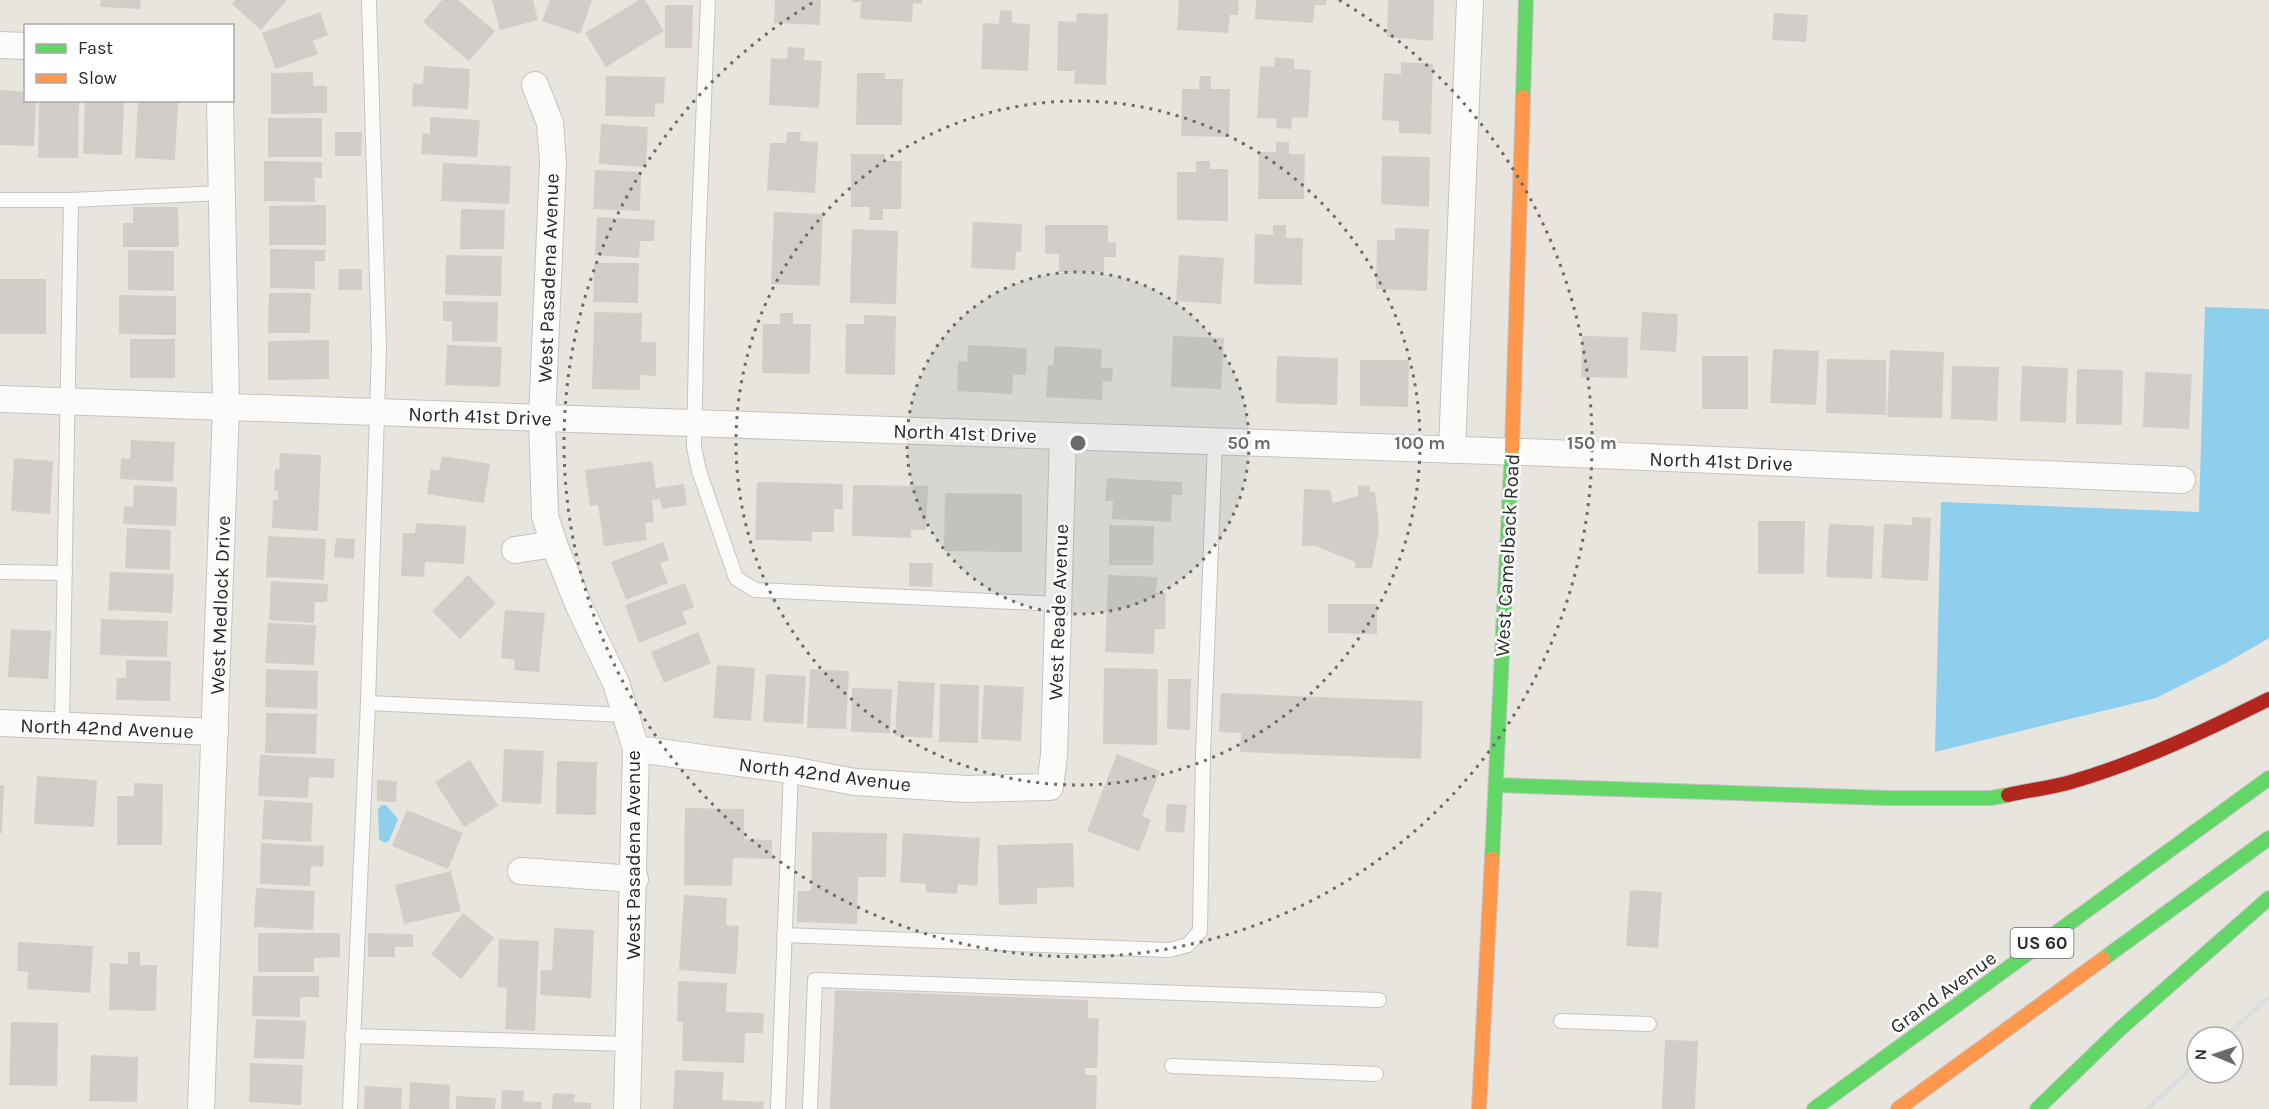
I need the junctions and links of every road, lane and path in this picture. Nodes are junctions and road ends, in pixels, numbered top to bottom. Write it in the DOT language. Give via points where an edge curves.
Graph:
graph roads {
  1 [pos="369,0"];
  2 [pos="708,0"];
  3 [pos="1470,0"];
  4 [pos="1526,0"];
  5 [pos="0,45"];
  6 [pos="24,46"];
  7 [pos="535,85"];
  8 [pos="220,102"];
  9 [pos="221,193"];
  10 [pos="0,200"];
  11 [pos="71,200"];
  12 [pos="0,399"];
  13 [pos="66,401"];
  14 [pos="226,407"];
  15 [pos="377,412"];
  16 [pos="542,418"];
  17 [pos="693,423"];
  18 [pos="1063,437"];
  19 [pos="1215,442"];
  20 [pos="1452,450"];
  21 [pos="1512,452"];
  22 [pos="2182,480"];
  23 [pos="554,544"];
  24 [pos="515,550"];
  25 [pos="0,572"];
  26 [pos="65,573"];
  27 [pos="1058,604"];
  28 [pos="2269,699"];
  29 [pos="368,703"];
  30 [pos="626,715"];
  31 [pos="0,723"];
  32 [pos="62,726"];
  33 [pos="215,732"];
  34 [pos="636,749"];
  35 [pos="791,770"];
  36 [pos="2269,778"];
  37 [pos="1496,784"];
  38 [pos="1050,788"];
  39 [pos="2269,838"];
  40 [pos="521,871"];
  41 [pos="634,879"];
  42 [pos="2269,898"];
  43 [pos="784,935"];
  44 [pos="1379,1000"];
  45 [pos="1562,1022"];
  46 [pos="1649,1024"];
  47 [pos="352,1036"];
  48 [pos="629,1044"];
  49 [pos="1172,1066"];
  50 [pos="1376,1074"];
  51 [pos="201,1109"];
  52 [pos="350,1109"];
  53 [pos="627,1109"];
  54 [pos="778,1109"];
  55 [pos="810,1109"];
  56 [pos="1479,1109"];
  57 [pos="1814,1109"];
  58 [pos="1898,1109"];
  59 [pos="2037,1109"];
  1 -- 15 [label="lane" via="379,348"];
  2 -- 17 [label="lane"];
  3 -- 20 [label="street"];
  4 -- 21 [label="main road, West Camelback Road"];
  5 -- 6 [label="street"];
  7 -- 16 [label="street, West Pasadena Avenue" via="550,123 553,162"];
  8 -- 9 [label="street, West Medlock Drive"];
  9 -- 11 [label="lane"];
  9 -- 14 [label="street, West Medlock Drive"];
  10 -- 11 [label="lane"];
  11 -- 13 [label="lane"];
  12 -- 13 [label="street, North 41st Drive"];
  13 -- 14 [label="street, North 41st Drive"];
  13 -- 26 [label="lane"];
  14 -- 15 [label="street, North 41st Drive"];
  14 -- 33 [label="street, West Medlock Drive"];
  15 -- 16 [label="street, North 41st Drive"];
  15 -- 29 [label="lane"];
  16 -- 17 [label="street, North 41st Drive"];
  16 -- 23 [label="street, West Pasadena Avenue" via="545,516"];
  17 -- 18 [label="street, North 41st Drive"];
  17 -- 27 [label="lane" via="699,471 736,578 755,590"];
  18 -- 19 [label="street, North 41st Drive"];
  18 -- 27 [label="street, West Reade Avenue"];
  19 -- 20 [label="street, North 41st Drive"];
  19 -- 43 [label="lane" via="1200,931 1188,945 1169,950"];
  20 -- 21 [label="street, North 41st Drive"];
  21 -- 22 [label="street, North 41st Drive"];
  21 -- 37 [label="main road, West Camelback Road"];
  23 -- 24 [label="street"];
  23 -- 30 [label="street, West Pasadena Avenue" via="616,683"];
  25 -- 26 [label="lane"];
  26 -- 32 [label="lane"];
  27 -- 38 [label="street, West Reade Avenue"];
  28 -- 37 [label="main road" via="2201,733 2070,782 1991,798"];
  29 -- 30 [label="lane"];
  29 -- 47 [label="lane"];
  30 -- 34 [label="street, West Pasadena Avenue"];
  31 -- 32 [label="street, North 42nd Avenue"];
  32 -- 33 [label="street, North 42nd Avenue"];
  33 -- 51 [label="street, West Medlock Drive"];
  34 -- 35 [label="street, North 42nd Avenue"];
  34 -- 41 [label="street, West Pasadena Avenue"];
  35 -- 38 [label="street, North 42nd Avenue" via="855,782 967,789"];
  35 -- 43 [label="lane"];
  36 -- 57 [label="main road, Grand Avenue / US 60"];
  37 -- 56 [label="main road, West Camelback Road"];
  39 -- 58 [label="main road, US 60"];
  40 -- 41 [label="street"];
  41 -- 48 [label="street, West Pasadena Avenue"];
  42 -- 59 [label="main road" via="2120,1029"];
  43 -- 54 [label="lane"];
  44 -- 55 [label="lane" via="815,980"];
  45 -- 46 [label="lane"];
  47 -- 48 [label="lane"];
  47 -- 52 [label="lane"];
  48 -- 53 [label="street, West Pasadena Avenue"];
  49 -- 50 [label="lane"];
}
